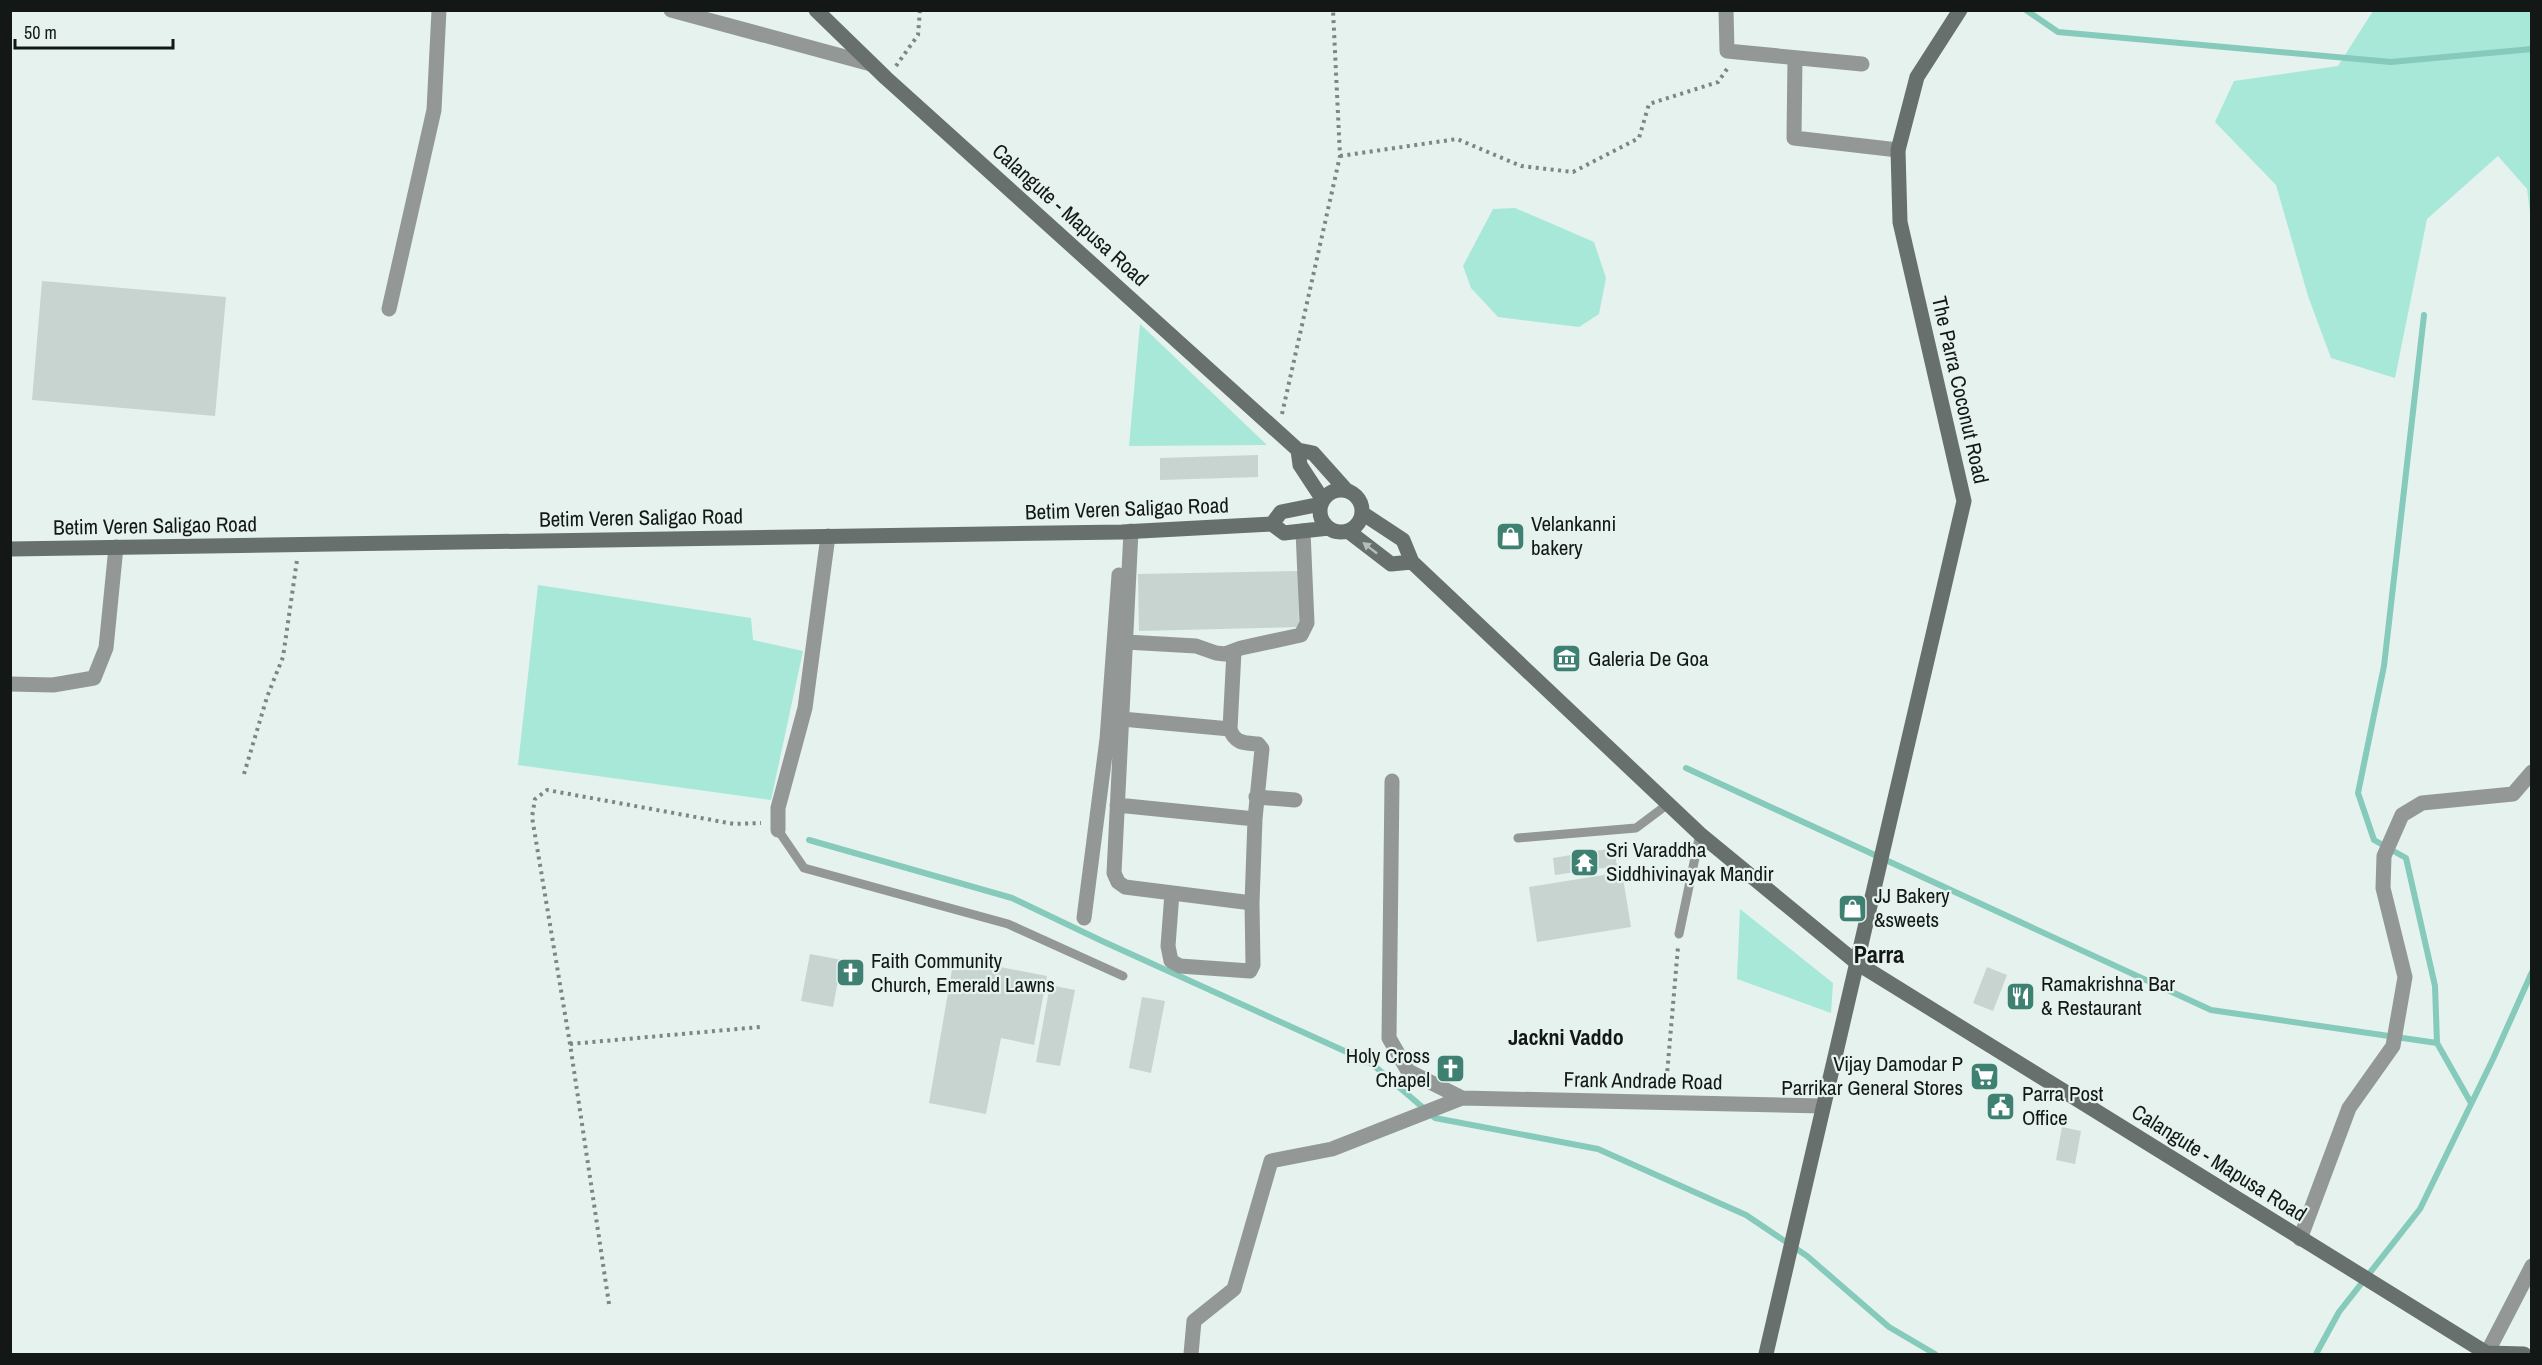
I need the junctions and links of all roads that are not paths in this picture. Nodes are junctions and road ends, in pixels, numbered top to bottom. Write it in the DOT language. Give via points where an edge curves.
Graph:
graph roads {
  1 [pos="439,10"];
  2 [pos="671,10"];
  3 [pos="816,10"];
  4 [pos="1726,10"];
  5 [pos="1960,10"];
  6 [pos="1794,58"];
  7 [pos="871,64"];
  8 [pos="1862,64"];
  9 [pos="1898,150"];
  10 [pos="389,309"];
  11 [pos="1298,450"];
  12 [pos="1347,491"];
  13 [pos="1322,502"];
  14 [pos="1362,513"];
  15 [pos="1272,524"];
  16 [pos="1329,528"];
  17 [pos="1303,531"];
  18 [pos="1348,531"];
  19 [pos="1126,532"];
  20 [pos="828,536"];
  21 [pos="116,547"];
  22 [pos="10,549"];
  23 [pos="1412,562"];
  24 [pos="1126,642"];
  25 [pos="1234,651"];
  26 [pos="10,684"];
  27 [pos="1122,719"];
  28 [pos="1230,729"];
  29 [pos="2532,772"];
  30 [pos="1392,781"];
  31 [pos="1256,797"];
  32 [pos="1295,801"];
  33 [pos="1668,804"];
  34 [pos="1117,805"];
  35 [pos="1255,819"];
  36 [pos="778,830"];
  37 [pos="1700,834"];
  38 [pos="1518,838"];
  39 [pos="1172,893"];
  40 [pos="1252,903"];
  41 [pos="1084,918"];
  42 [pos="1679,934"];
  43 [pos="1857,963"];
  44 [pos="1123,976"];
  45 [pos="1462,1098"];
  46 [pos="1823,1106"];
  47 [pos="2300,1239"];
  48 [pos="2532,1266"];
  49 [pos="1191,1354"];
  50 [pos="1766,1354"];
  51 [pos="2488,1354"];
  52 [pos="2524,1354"];
  1 -- 10 [label="street" via="434,110"];
  2 -- 7 [label="street"];
  3 -- 7 [label="main road, Calangute - Mapusa Road"];
  4 -- 6 [label="street" via="1727,51"];
  5 -- 9 [label="main road, The Parra Coconut Road" via="1917,77"];
  6 -- 8 [label="street"];
  6 -- 9 [label="street" via="1794,138"];
  7 -- 11 [label="main road, Calangute - Mapusa Road"];
  9 -- 43 [label="main road, The Parra Coconut Road" via="1900,222 1964,501"];
  11 -- 12 [label="main road, Calangute - Mapusa Road" via="1313,453"];
  11 -- 13 [label="main road, Calangute - Mapusa Road" via="1300,465"];
  12 -- 13 [label="main road" via="1333,491"];
  12 -- 14 [label="main road, Calangute - Mapusa Road" via="1359,499"];
  13 -- 15 [label="main road, Betim Veren Saligao Road" via="1281,512"];
  13 -- 16 [label="main road, Calangute - Mapusa Road" via="1320,514"];
  14 -- 18 [label="main road" via="1357,525"];
  14 -- 23 [label="main road, Calangute - Mapusa Road" via="1403,540"];
  15 -- 17 [label="main road, Betim Veren Saligao Road" via="1284,533"];
  15 -- 19 [label="main road, Betim Veren Saligao Road"];
  16 -- 17 [label="main road, Betim Veren Saligao Road"];
  16 -- 18 [label="main road"];
  17 -- 25 [label="street" via="1306,630 1293,638"];
  23 -- 18 [label="main road, one-way" via="1391,564"];
  19 -- 20 [label="main road, Betim Veren Saligao Road"];
  19 -- 24 [label="street"];
  19 -- 41 [label="street" via="1107,739"];
  20 -- 21 [label="main road, Betim Veren Saligao Road"];
  20 -- 36 [label="street" via="805,708 778,808"];
  21 -- 22 [label="main road, Betim Veren Saligao Road"];
  21 -- 26 [label="street" via="106,648 94,678 53,685"];
  23 -- 33 [label="main road, Calangute - Mapusa Road"];
  24 -- 25 [label="street" via="1196,646 1216,653"];
  24 -- 27 [label="street"];
  25 -- 28 [label="street"];
  27 -- 28 [label="street"];
  27 -- 34 [label="street"];
  28 -- 31 [label="street" via="1238,742 1258,744 1262,749"];
  29 -- 47 [label="street" via="2513,795 2422,803 2402,815 2384,856 2383,888 2405,977 2393,1046 2349,1108"];
  30 -- 45 [label="street" via="1389,1038 1408,1071"];
  31 -- 32 [label="street"];
  31 -- 35 [label="street"];
  33 -- 37 [label="main road, Calangute - Mapusa Road"];
  33 -- 38 [label="lane" via="1636,828"];
  34 -- 35 [label="street"];
  34 -- 39 [label="street" via="1114,873 1118,882 1125,887"];
  35 -- 40 [label="street"];
  36 -- 44 [label="lane" via="804,868 1008,924"];
  37 -- 42 [label="lane"];
  37 -- 43 [label="main road, Calangute - Mapusa Road"];
  39 -- 40 [label="street"];
  39 -- 40 [label="street" via="1168,955 1171,962 1180,966 1250,971"];
  43 -- 46 [label="main road, The Parra Coconut Road"];
  43 -- 47 [label="main road, Calangute - Mapusa Road"];
  45 -- 46 [label="street, Frank Andrade Road"];
  45 -- 49 [label="street" via="1332,1149 1272,1161 1234,1289 1194,1321"];
  46 -- 50 [label="main road, The Parra Coconut Road"];
  47 -- 51 [label="main road, Calangute - Mapusa Road"];
  48 -- 51 [label="street"];
  51 -- 52 [label="main road, Calangute - Mapusa Road"];
}
